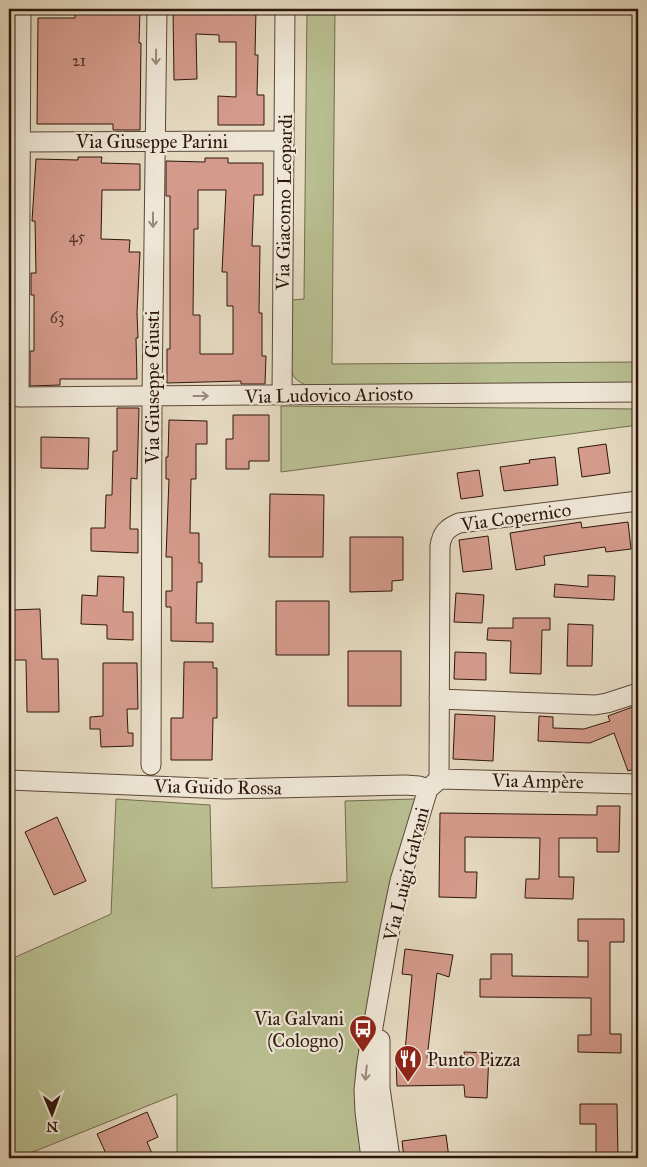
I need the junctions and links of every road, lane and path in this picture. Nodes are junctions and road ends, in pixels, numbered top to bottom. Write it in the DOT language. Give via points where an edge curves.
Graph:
graph roads {
  1 [pos="21,9"];
  2 [pos="156,9"];
  3 [pos="285,9"];
  4 [pos="154,141"];
  5 [pos="284,141"];
  6 [pos="20,142"];
  7 [pos="638,392"];
  8 [pos="282,395"];
  9 [pos="152,396"];
  10 [pos="638,501"];
  11 [pos="638,693"];
  12 [pos="439,699"];
  13 [pos="151,764"];
  14 [pos="9,780"];
  15 [pos="433,784"];
  16 [pos="638,784"];
  17 [pos="382,973"];
  18 [pos="371,1158"];
  19 [pos="390,1158"];
  1 -- 6 [label="street"];
  2 -- 4 [label="street, Via Giuseppe Giusti, one-way"];
  3 -- 5 [label="street, Via Giacomo Leopardi"];
  4 -- 5 [label="street, Via Giuseppe Parini"];
  4 -- 6 [label="street, Via Giuseppe Parini"];
  4 -- 9 [label="street, Via Giuseppe Giusti, one-way"];
  5 -- 8 [label="street, Via Giacomo Leopardi"];
  6 -- 9 [label="street, Via Ludovico Ariosto" via="19,398"];
  7 -- 8 [label="street, Via Ludovico Ariosto"];
  9 -- 8 [label="street, Via Ludovico Ariosto, one-way"];
  9 -- 13 [label="street, Via Giuseppe Giusti"];
  10 -- 12 [label="street, Via Copernico" via="449,527 442,535 440,546"];
  11 -- 12 [label="street" via="595,705"];
  12 -- 15 [label="street, Via Copernico"];
  14 -- 15 [label="street, Via Guido Rossa" via="226,789"];
  15 -- 16 [label="street, Via Ampère"];
  15 -- 17 [label="street, Via Luigi Galvani" via="404,864"];
  17 -- 18 [label="street, Via Luigi Galvani, one-way" via="364,1090"];
  17 -- 19 [label="street, Via Luigi Galvani" via="380,1088"];
}
